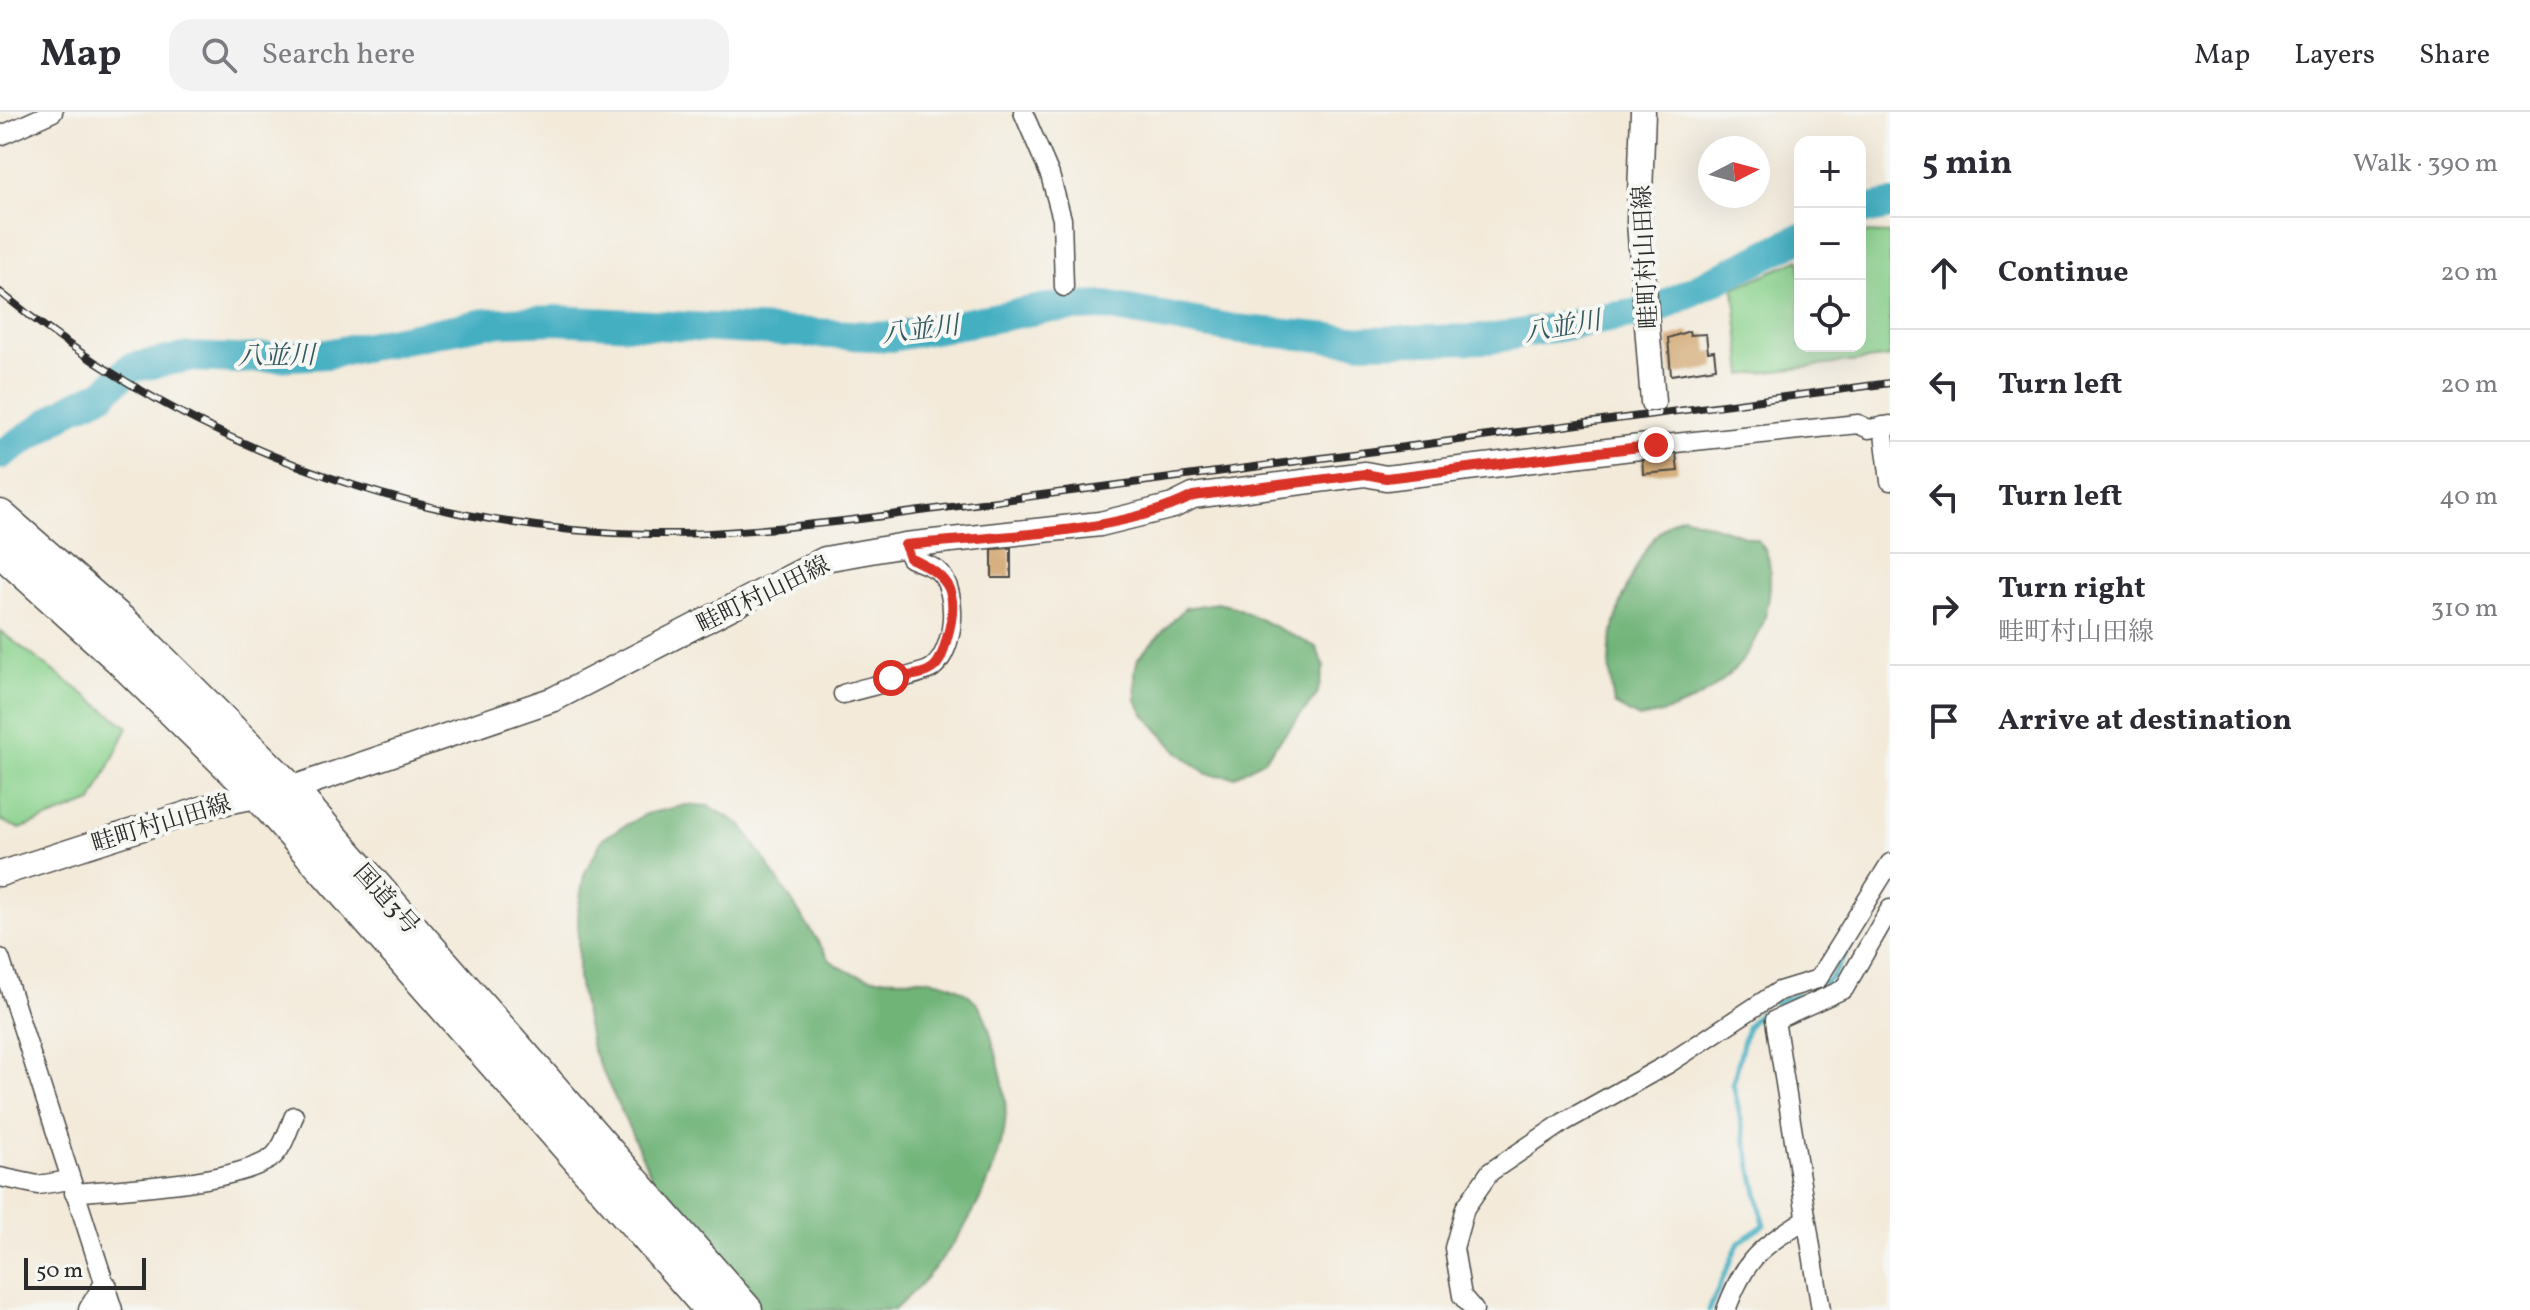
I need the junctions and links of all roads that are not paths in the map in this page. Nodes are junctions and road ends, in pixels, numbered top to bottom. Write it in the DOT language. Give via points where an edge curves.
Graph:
graph roads {
  1 [pos="53,112"];
  2 [pos="1023,112"];
  3 [pos="1643,112"];
  4 [pos="0,136"];
  5 [pos="1064,287"];
  6 [pos="1653,402"];
  7 [pos="1886,426"];
  8 [pos="1656,445"];
  9 [pos="1890,481"];
  10 [pos="0,516"];
  11 [pos="905,545"];
  12 [pos="0,550"];
  13 [pos="843,694"];
  14 [pos="290,789"];
  15 [pos="258,794"];
  16 [pos="1890,863"];
  17 [pos="0,874"];
  18 [pos="1890,909"];
  19 [pos="0,958"];
  20 [pos="1770,998"];
  21 [pos="1782,1016"];
  22 [pos="294,1116"];
  23 [pos="0,1177"];
  24 [pos="72,1187"];
  25 [pos="1806,1219"];
  26 [pos="109,1298"];
  27 [pos="91,1310"];
  28 [pos="711,1310"];
  29 [pos="746,1310"];
  30 [pos="1474,1310"];
  31 [pos="1726,1310"];
  32 [pos="1821,1310"];
  1 -- 4 [label="street"];
  2 -- 5 [label="street" via="1062,219"];
  3 -- 6 [label="main road, 畦町村山田線" via="1639,222"];
  7 -- 8 [label="street" via="1869,429 1858,424"];
  7 -- 9 [label="street"];
  8 -- 11 [label="main road, 畦町村山田線" via="1193,496 1100,524"];
  10 -- 14 [label="highway, 国道3号" via="132,631"];
  11 -- 13 [label="street" via="910,558 937,570 948,584 954,612 942,657 926,672"];
  11 -- 14 [label="main road, 畦町村山田線" via="825,559 554,699"];
  12 -- 15 [label="highway, 国道3号"];
  14 -- 15 [label="main road, 畦町村山田線"];
  14 -- 29 [label="highway, 国道3号"];
  15 -- 17 [label="main road, 畦町村山田線"];
  15 -- 28 [label="highway, 国道3号"];
  16 -- 20 [label="street" via="1818,979"];
  18 -- 21 [label="street" via="1844,989"];
  19 -- 24 [label="street"];
  20 -- 21 [label="street"];
  20 -- 30 [label="street" via="1490,1172 1465,1208 1454,1248 1462,1296"];
  21 -- 25 [label="street" via="1775,1020"];
  22 -- 24 [label="street" via="271,1158 246,1168 191,1181"];
  23 -- 24 [label="street"];
  24 -- 26 [label="street"];
  25 -- 31 [label="street" via="1762,1247 1739,1275"];
  25 -- 32 [label="street"];
  26 -- 27 [label="main road"];
}
